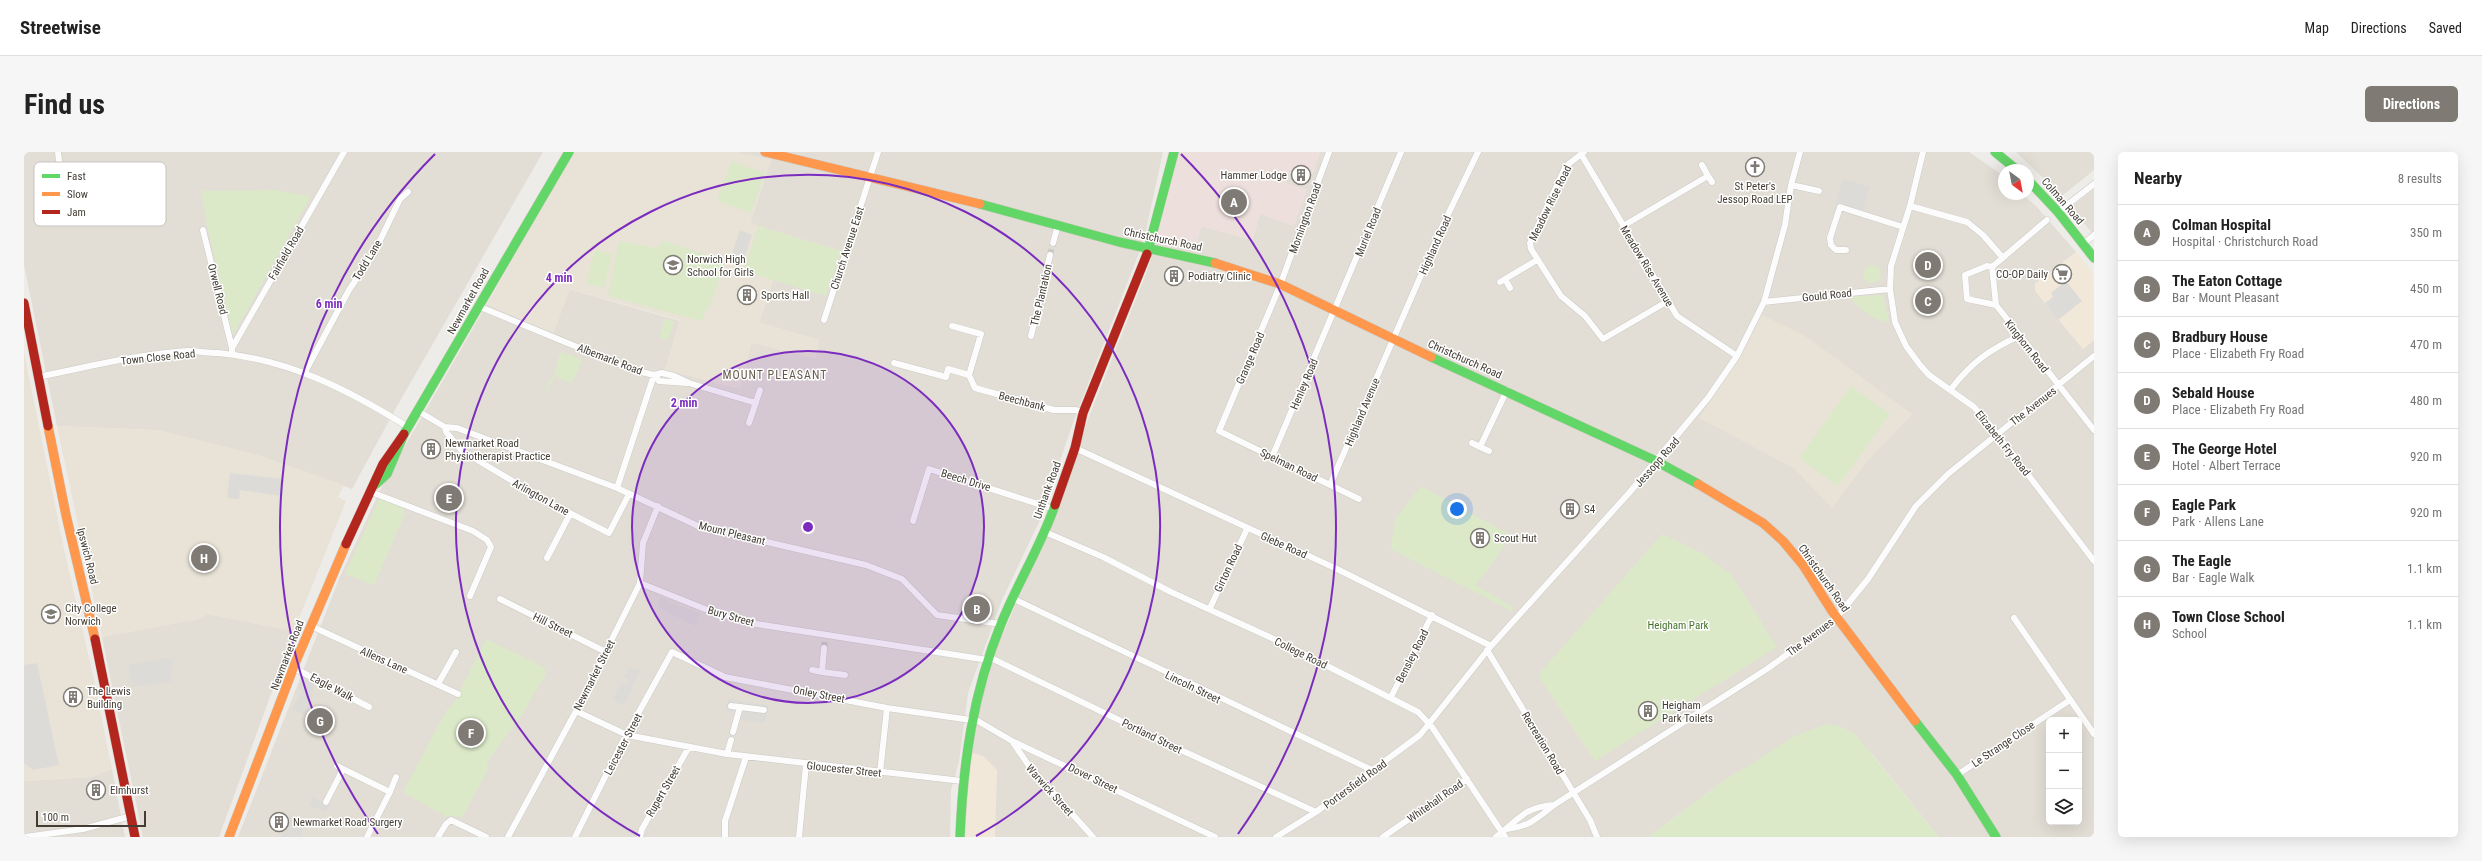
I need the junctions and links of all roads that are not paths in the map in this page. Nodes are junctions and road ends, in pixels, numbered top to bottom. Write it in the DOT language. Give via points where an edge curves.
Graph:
graph roads {
  1 [pos="58,152"];
  2 [pos="344,152"];
  3 [pos="562,152"];
  4 [pos="569,152"];
  5 [pos="765,152"];
  6 [pos="878,152"];
  7 [pos="1174,152"];
  8 [pos="1329,152"];
  9 [pos="1401,152"];
  10 [pos="1478,152"];
  11 [pos="1800,152"];
  12 [pos="1923,152"];
  13 [pos="1995,152"];
  14 [pos="1582,153"];
  15 [pos="60,161"];
  16 [pos="2010,164"];
  17 [pos="1702,165"];
  18 [pos="870,176"];
  19 [pos="552,178"];
  20 [pos="1791,184"];
  21 [pos="2094,184"];
  22 [pos="2034,186"];
  23 [pos="1819,191"];
  24 [pos="408,192"];
  25 [pos="1910,206"];
  26 [pos="2058,212"];
  27 [pos="2048,220"];
  28 [pos="1058,225"];
  29 [pos="1623,226"];
  30 [pos="1903,227"];
  31 [pos="203,230"];
  32 [pos="2094,235"];
  33 [pos="1053,243"];
  34 [pos="2083,244"];
  35 [pos="1149,248"];
  36 [pos="1846,250"];
  37 [pos="1050,254"];
  38 [pos="2003,258"];
  39 [pos="2094,258"];
  40 [pos="1537,260"];
  41 [pos="1992,267"];
  42 [pos="1280,284"];
  43 [pos="1510,288"];
  44 [pos="1890,289"];
  45 [pos="1668,301"];
  46 [pos="1764,302"];
  47 [pos="24,306"];
  48 [pos="478,306"];
  49 [pos="1996,306"];
  50 [pos="1336,311"];
  51 [pos="824,320"];
  52 [pos="952,326"];
  53 [pos="1031,336"];
  54 [pos="2019,336"];
  55 [pos="1393,339"];
  56 [pos="232,351"];
  57 [pos="1737,356"];
  58 [pos="2094,356"];
  59 [pos="894,363"];
  60 [pos="305,372"];
  61 [pos="654,375"];
  62 [pos="969,375"];
  63 [pos="38,377"];
  64 [pos="2059,386"];
  65 [pos="1951,389"];
  66 [pos="760,390"];
  67 [pos="1507,390"];
  68 [pos="756,403"];
  69 [pos="418,411"];
  70 [pos="1083,413"];
  71 [pos="749,424"];
  72 [pos="445,427"];
  73 [pos="2094,430"];
  74 [pos="406,431"];
  75 [pos="1219,431"];
  76 [pos="1997,434"];
  77 [pos="1472,444"];
  78 [pos="1480,447"];
  79 [pos="1075,448"];
  80 [pos="1489,450"];
  81 [pos="1272,457"];
  82 [pos="1657,462"];
  83 [pos="1330,485"];
  84 [pos="617,488"];
  85 [pos="373,489"];
  86 [pos="629,494"];
  87 [pos="1359,499"];
  88 [pos="658,506"];
  89 [pos="1054,509"];
  90 [pos="570,514"];
  91 [pos="912,521"];
  92 [pos="1247,529"];
  93 [pos="1045,532"];
  94 [pos="547,558"];
  95 [pos="2094,560"];
  96 [pos="640,583"];
  97 [pos="470,596"];
  98 [pos="500,599"];
  99 [pos="1014,599"];
  100 [pos="1210,608"];
  101 [pos="1432,615"];
  102 [pos="1837,617"];
  103 [pos="2014,618"];
  104 [pos="1001,624"];
  105 [pos="311,626"];
  106 [pos="824,648"];
  107 [pos="1489,648"];
  108 [pos="456,652"];
  109 [pos="606,652"];
  110 [pos="672,652"];
  111 [pos="989,659"];
  112 [pos="294,668"];
  113 [pos="812,670"];
  114 [pos="822,672"];
  115 [pos="845,675"];
  116 [pos="438,684"];
  117 [pos="458,694"];
  118 [pos="1391,696"];
  119 [pos="2070,700"];
  120 [pos="730,706"];
  121 [pos="369,707"];
  122 [pos="740,707"];
  123 [pos="887,708"];
  124 [pos="576,710"];
  125 [pos="764,710"];
  126 [pos="970,720"];
  127 [pos="1430,724"];
  128 [pos="733,732"];
  129 [pos="2094,734"];
  130 [pos="628,735"];
  131 [pos="732,740"];
  132 [pos="1012,741"];
  133 [pos="689,747"];
  134 [pos="727,754"];
  135 [pos="746,757"];
  136 [pos="806,765"];
  137 [pos="337,766"];
  138 [pos="344,769"];
  139 [pos="1374,771"];
  140 [pos="880,773"];
  141 [pos="1957,775"];
  142 [pos="396,777"];
  143 [pos="1467,779"];
  144 [pos="962,781"];
  145 [pos="390,792"];
  146 [pos="1573,792"];
  147 [pos="326,802"];
  148 [pos="1554,805"];
  149 [pos="1316,812"];
  150 [pos="131,816"];
  151 [pos="1505,833"];
  152 [pos="25,837"];
  153 [pos="136,837"];
  154 [pos="229,837"];
  155 [pos="367,837"];
  156 [pos="438,837"];
  157 [pos="486,837"];
  158 [pos="508,837"];
  159 [pos="575,837"];
  160 [pos="640,837"];
  161 [pos="725,837"];
  162 [pos="799,837"];
  163 [pos="960,837"];
  164 [pos="1093,837"];
  165 [pos="1215,837"];
  166 [pos="1276,837"];
  167 [pos="1383,837"];
  168 [pos="1496,837"];
  169 [pos="1597,837"];
  170 [pos="1996,837"];
  1 -- 15 [label="street"];
  2 -- 56 [label="street, Fairfield Road"];
  3 -- 19 [label="main road, Newmarket Road"];
  4 -- 19 [label="main road, Newmarket Road"];
  5 -- 18 [label="main road, Christchurch Road"];
  6 -- 18 [label="street, Church Avenue East"];
  7 -- 35 [label="main road, Unthank Road"];
  8 -- 42 [label="street, Mornington Road"];
  9 -- 50 [label="street, Muriel Road"];
  10 -- 55 [label="street, Highland Road"];
  11 -- 20 [label="street, Jessopp Road"];
  12 -- 25 [label="street, Elizabeth Fry Road"];
  13 -- 16 [label="main road"];
  14 -- 29 [label="street, Meadow Rise Avenue"];
  14 -- 40 [label="street, Meadow Rise Road" via="1566,166 1530,243"];
  17 -- 29 [label="street" via="1710,179"];
  18 -- 28 [label="main road, Christchurch Road"];
  18 -- 51 [label="street, Church Avenue East"];
  19 -- 48 [label="main road, Newmarket Road"];
  20 -- 23 [label="street"];
  20 -- 46 [label="street, Jessopp Road" via="1785,225"];
  21 -- 26 [label="street"];
  22 -- 26 [label="main road, Colman Road"];
  24 -- 60 [label="street, Todd Lane" via="400,199 374,253 342,304"];
  25 -- 30 [label="street, Elizabeth Fry Road"];
  25 -- 38 [label="street" via="1967,222 1983,235"];
  26 -- 34 [label="main road, Colman Road"];
  27 -- 38 [label="street"];
  28 -- 33 [label="street"];
  28 -- 35 [label="main road, Christchurch Road"];
  29 -- 45 [label="street, Meadow Rise Avenue"];
  30 -- 36 [label="street" via="1840,207 1830,238 1831,245 1836,250"];
  30 -- 44 [label="street, Elizabeth Fry Road" via="1891,266"];
  31 -- 56 [label="street, Orwell Road"];
  32 -- 34 [label="street"];
  34 -- 39 [label="main road, Colman Road"];
  35 -- 42 [label="main road, Christchurch Road" via="1199,258"];
  35 -- 70 [label="main road, Unthank Road"];
  37 -- 53 [label="street, The Plantation"];
  38 -- 41 [label="street"];
  40 -- 43 [label="street" via="1503,281"];
  40 -- 45 [label="street, Meadow Rise Road" via="1561,296 1580,312 1603,339"];
  41 -- 49 [label="street"];
  41 -- 49 [label="street" via="1987,266 1965,275 1965,288 1967,299"];
  42 -- 50 [label="main road, Christchurch Road"];
  42 -- 75 [label="street, Grange Road"];
  44 -- 46 [label="street, Gould Road"];
  44 -- 65 [label="street, Elizabeth Fry Road" via="1895,322 1906,346 1929,375"];
  45 -- 57 [label="street, Meadow Rise Avenue" via="1677,316 1685,323"];
  46 -- 57 [label="street, Jessopp Road"];
  47 -- 63 [label="main road, Ipswich Road"];
  48 -- 61 [label="street, Albemarle Road" via="633,370"];
  48 -- 69 [label="main road, Newmarket Road"];
  49 -- 54 [label="street, Kinghorn Road"];
  50 -- 55 [label="main road, Christchurch Road"];
  50 -- 81 [label="street, Henley Road"];
  52 -- 62 [label="street" via="981,334"];
  54 -- 64 [label="street, Kinghorn Road"];
  54 -- 65 [label="street" via="1980,357 1966,369"];
  55 -- 67 [label="main road, Christchurch Road"];
  55 -- 83 [label="street, Highland Avenue"];
  56 -- 60 [label="street, Town Close Road"];
  56 -- 63 [label="street, Town Close Road" via="188,351 100,364"];
  57 -- 82 [label="street, Jessopp Road" via="1708,398"];
  58 -- 64 [label="street, The Avenues"];
  59 -- 62 [label="street" via="946,377 948,369"];
  60 -- 74 [label="street, Town Close Road" via="368,402"];
  61 -- 68 [label="street" via="668,374"];
  61 -- 84 [label="street, Albemarle Road"];
  62 -- 70 [label="street, Beechbank" via="975,388 1054,410 1076,410"];
  63 -- 150 [label="main road, Ipswich Road"];
  64 -- 73 [label="street, Kinghorn Road"];
  64 -- 76 [label="street, The Avenues"];
  65 -- 76 [label="street, Elizabeth Fry Road" via="1974,407"];
  66 -- 68 [label="street"];
  67 -- 78 [label="street"];
  67 -- 82 [label="main road, Christchurch Road"];
  68 -- 71 [label="street"];
  69 -- 72 [label="street, Mount Pleasant"];
  69 -- 74 [label="main road, Newmarket Road"];
  70 -- 79 [label="main road, Unthank Road"];
  72 -- 84 [label="street, Mount Pleasant" via="457,428"];
  72 -- 90 [label="street, Arlington Lane" via="446,432 462,451"];
  74 -- 85 [label="main road, Newmarket Road" via="387,474"];
  75 -- 81 [label="street, Spelman Road"];
  76 -- 95 [label="street, Elizabeth Fry Road"];
  76 -- 102 [label="street, The Avenues" via="1948,474 1916,506 1868,579"];
  77 -- 78 [label="street"];
  78 -- 80 [label="street"];
  79 -- 89 [label="main road, Unthank Road"];
  79 -- 92 [label="street, Glebe Road"];
  81 -- 83 [label="street, Spelman Road"];
  82 -- 102 [label="main road, Christchurch Road" via="1763,523 1794,554"];
  82 -- 107 [label="street, Jessopp Road"];
  83 -- 87 [label="street, Spelman Road"];
  84 -- 86 [label="street, Mount Pleasant"];
  85 -- 97 [label="street" via="473,531 487,540 491,547"];
  85 -- 105 [label="main road, Newmarket Road" via="350,534"];
  86 -- 88 [label="street, Mount Pleasant"];
  86 -- 90 [label="street, Arlington Lane" via="609,533"];
  88 -- 96 [label="street, Newmarket Street" via="643,543"];
  88 -- 104 [label="street, Mount Pleasant" via="706,528 887,572 902,579 937,615"];
  89 -- 91 [label="street, Beech Drive" via="929,469"];
  89 -- 93 [label="main road, Unthank Road"];
  90 -- 94 [label="street"];
  92 -- 100 [label="street, Girton Road"];
  92 -- 101 [label="street, Glebe Road"];
  93 -- 99 [label="main road, Unthank Road"];
  93 -- 100 [label="street, College Road"];
  96 -- 109 [label="street, Newmarket Street"];
  96 -- 111 [label="street, Bury Street" via="705,609 750,623 826,637"];
  98 -- 109 [label="street, Hill Street"];
  99 -- 104 [label="main road, Unthank Road"];
  99 -- 139 [label="street, Lincoln Street"];
  100 -- 118 [label="street, College Road"];
  101 -- 107 [label="street, Glebe Road"];
  101 -- 118 [label="street, Bensley Road"];
  102 -- 141 [label="main road, Christchurch Road"];
  102 -- 146 [label="street, The Avenues" via="1767,669"];
  103 -- 119 [label="street"];
  104 -- 111 [label="main road, Unthank Road"];
  105 -- 112 [label="main road, Newmarket Road"];
  105 -- 116 [label="street, Allens Lane" via="369,655"];
  106 -- 114 [label="street"];
  107 -- 127 [label="street, Jessopp Road"];
  107 -- 146 [label="street, Recreation Road"];
  108 -- 116 [label="street"];
  109 -- 124 [label="street, Newmarket Street"];
  110 -- 123 [label="street, Onley Street" via="725,677"];
  110 -- 130 [label="street, Leicester Street"];
  111 -- 126 [label="main road, Unthank Road"];
  111 -- 149 [label="street, Portland Street"];
  112 -- 121 [label="street, Eagle Walk"];
  112 -- 154 [label="main road, Newmarket Road"];
  113 -- 114 [label="street"];
  114 -- 115 [label="street"];
  116 -- 117 [label="street, Allens Lane"];
  118 -- 127 [label="street, College Road" via="1418,712"];
  119 -- 129 [label="street"];
  119 -- 141 [label="street, Le Strange Close"];
  120 -- 122 [label="street"];
  122 -- 125 [label="street"];
  122 -- 128 [label="street"];
  123 -- 126 [label="street, Onley Street"];
  123 -- 140 [label="street"];
  124 -- 130 [label="street, Gloucester Street"];
  124 -- 158 [label="street, Newmarket Street"];
  126 -- 132 [label="street, Dover Street" via="978,721"];
  126 -- 144 [label="main road, Unthank Road"];
  127 -- 139 [label="street, Portersfield Road"];
  127 -- 143 [label="street, College Road"];
  130 -- 133 [label="street, Gloucester Street"];
  130 -- 159 [label="street, Leicester Street"];
  131 -- 134 [label="street"];
  132 -- 164 [label="street, Warwick Street" via="1029,766"];
  132 -- 165 [label="street, Dover Street"];
  133 -- 134 [label="street, Gloucester Street"];
  133 -- 160 [label="street, Rupert Street" via="642,829"];
  134 -- 135 [label="street, Gloucester Street"];
  135 -- 136 [label="street, Gloucester Street"];
  135 -- 161 [label="street" via="725,821"];
  136 -- 140 [label="street, Gloucester Street"];
  136 -- 162 [label="street"];
  137 -- 138 [label="street"];
  138 -- 145 [label="street"];
  138 -- 147 [label="street"];
  139 -- 149 [label="street, Portersfield Road"];
  140 -- 144 [label="street, Gloucester Street"];
  141 -- 170 [label="main road, Christchurch Road"];
  142 -- 145 [label="street"];
  143 -- 151 [label="street, College Road"];
  143 -- 167 [label="street, Whitehall Road"];
  144 -- 163 [label="main road, Unthank Road"];
  145 -- 155 [label="street"];
  146 -- 148 [label="street, The Avenues"];
  146 -- 169 [label="street, Recreation Road"];
  148 -- 151 [label="street, The Avenues" via="1530,824"];
  148 -- 151 [label="street, The Avenues" via="1536,808 1514,819"];
  149 -- 166 [label="street, Portersfield Road"];
  150 -- 152 [label="street" via="83,829"];
  150 -- 153 [label="main road, Ipswich Road"];
  151 -- 168 [label="street"];
  156 -- 157 [label="street" via="451,820"];
}
